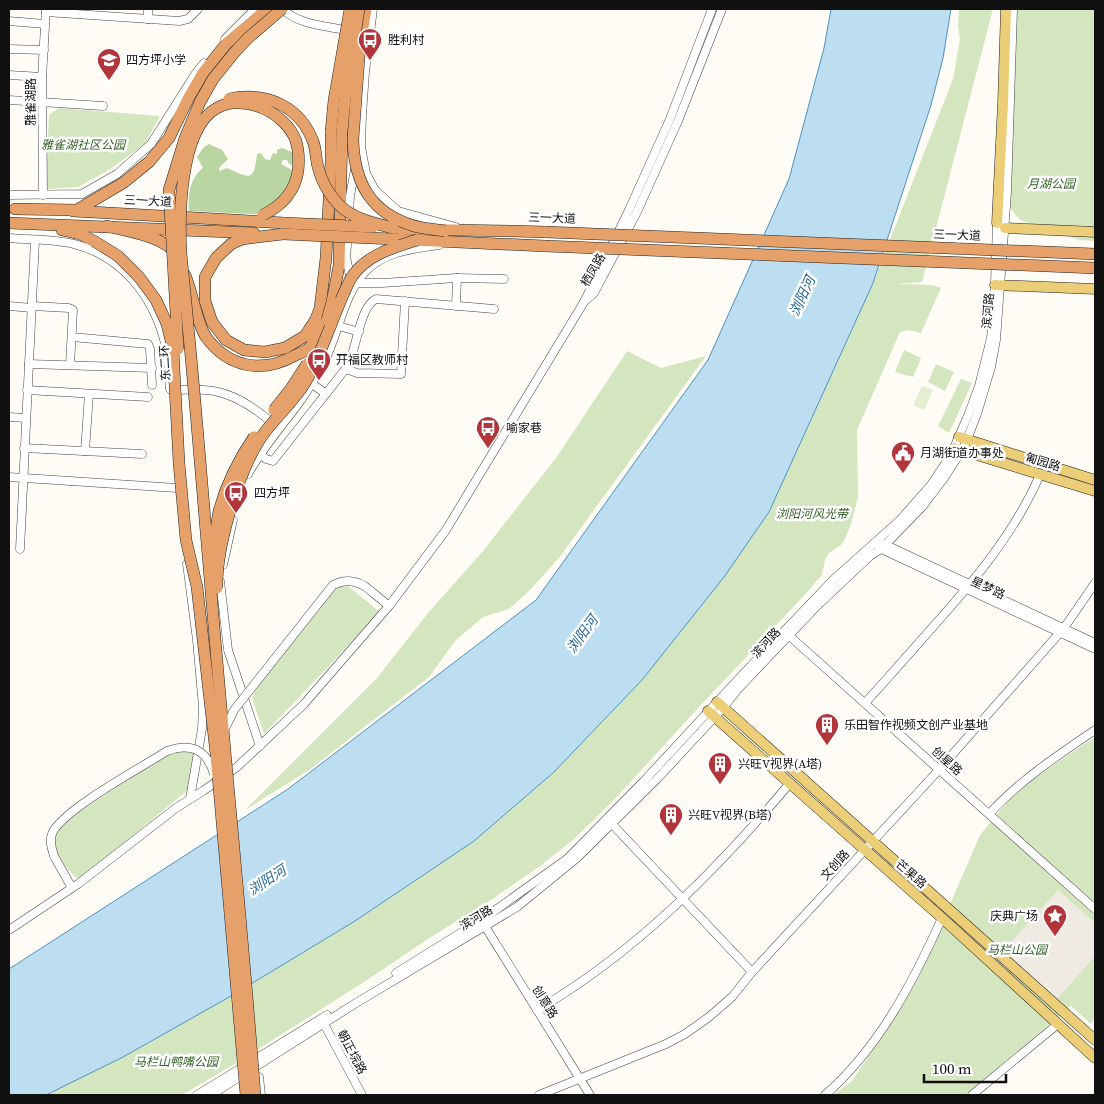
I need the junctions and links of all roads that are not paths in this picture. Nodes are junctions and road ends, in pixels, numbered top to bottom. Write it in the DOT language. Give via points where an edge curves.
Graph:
graph roads {
  1 [pos="148,9"];
  2 [pos="198,9"];
  3 [pos="255,9"];
  4 [pos="267,9"];
  5 [pos="282,9"];
  6 [pos="350,9"];
  7 [pos="359,9"];
  8 [pos="366,9"];
  9 [pos="373,9"];
  10 [pos="712,9"];
  11 [pos="717,9"];
  12 [pos="722,9"];
  13 [pos="1006,9"];
  14 [pos="1013,9"];
  15 [pos="46,10"];
  16 [pos="148,19"];
  17 [pos="9,21"];
  18 [pos="45,24"];
  19 [pos="365,34"];
  20 [pos="9,49"];
  21 [pos="44,50"];
  22 [pos="9,75"];
  23 [pos="42,77"];
  24 [pos="9,100"];
  25 [pos="42,102"];
  26 [pos="103,106"];
  27 [pos="337,131"];
  28 [pos="185,138"];
  29 [pos="361,148"];
  30 [pos="9,195"];
  31 [pos="43,195"];
  32 [pos="12,208"];
  33 [pos="217,218"];
  34 [pos="9,222"];
  35 [pos="25,223"];
  36 [pos="107,226"];
  37 [pos="1001,226"];
  38 [pos="284,228"];
  39 [pos="393,228"];
  40 [pos="472,229"];
  41 [pos="445,231"];
  42 [pos="1095,232"];
  43 [pos="9,238"];
  44 [pos="35,240"];
  45 [pos="417,240"];
  46 [pos="458,242"];
  47 [pos="1095,254"];
  48 [pos="1095,268"];
  49 [pos="457,278"];
  50 [pos="504,279"];
  51 [pos="358,282"];
  52 [pos="382,283"];
  53 [pos="998,285"];
  54 [pos="1095,289"];
  55 [pos="353,290"];
  56 [pos="380,299"];
  57 [pos="405,301"];
  58 [pos="584,302"];
  59 [pos="9,306"];
  60 [pos="456,306"];
  61 [pos="32,307"];
  62 [pos="494,309"];
  63 [pos="328,317"];
  64 [pos="339,326"];
  65 [pos="359,332"];
  66 [pos="72,337"];
  67 [pos="29,364"];
  68 [pos="70,365"];
  69 [pos="152,368"];
  70 [pos="346,369"];
  71 [pos="311,384"];
  72 [pos="152,386"];
  73 [pos="28,390"];
  74 [pos="170,390"];
  75 [pos="88,394"];
  76 [pos="326,394"];
  77 [pos="148,397"];
  78 [pos="9,417"];
  79 [pos="26,418"];
  80 [pos="279,427"];
  81 [pos="963,438"];
  82 [pos="24,448"];
  83 [pos="958,449"];
  84 [pos="85,452"];
  85 [pos="259,453"];
  86 [pos="142,454"];
  87 [pos="1040,475"];
  88 [pos="9,477"];
  89 [pos="23,478"];
  90 [pos="1095,480"];
  91 [pos="177,488"];
  92 [pos="1095,492"];
  93 [pos="875,543"];
  94 [pos="884,547"];
  95 [pos="20,549"];
  96 [pos="210,579"];
  97 [pos="1095,584"];
  98 [pos="968,587"];
  99 [pos="197,588"];
  100 [pos="389,606"];
  101 [pos="1062,631"];
  102 [pos="787,633"];
  103 [pos="1095,643"];
  104 [pos="1095,650"];
  105 [pos="220,690"];
  106 [pos="865,703"];
  107 [pos="720,705"];
  108 [pos="712,714"];
  109 [pos="1095,730"];
  110 [pos="224,731"];
  111 [pos="260,746"];
  112 [pos="939,769"];
  113 [pos="790,783"];
  114 [pos="218,789"];
  115 [pos="190,799"];
  116 [pos="989,814"];
  117 [pos="610,821"];
  118 [pos="873,841"];
  119 [pos="864,849"];
  120 [pos="72,888"];
  121 [pos="682,899"];
  122 [pos="1095,909"];
  123 [pos="942,918"];
  124 [pos="483,923"];
  125 [pos="9,930"];
  126 [pos="752,972"];
  127 [pos="537,1010"];
  128 [pos="323,1021"];
  129 [pos="1058,1024"];
  130 [pos="1095,1040"];
  131 [pos="1095,1058"];
  132 [pos="258,1062"];
  133 [pos="248,1068"];
  134 [pos="580,1079"];
  135 [pos="197,1095"];
  136 [pos="211,1095"];
  137 [pos="246,1095"];
  138 [pos="250,1095"];
  139 [pos="255,1095"];
  140 [pos="261,1095"];
  141 [pos="362,1095"];
  142 [pos="540,1095"];
  143 [pos="590,1095"];
  144 [pos="825,1095"];
  145 [pos="972,1095"];
  1 -- 16 [label="street"];
  2 -- 16 [label="street" via="184,20"];
  3 -- 31 [label="street" via="196,73 151,144 118,174 82,194"];
  4 -- 32 [label="highway" via="226,44 203,72 169,138 149,162 123,183 77,210"];
  5 -- 19 [label="street" via="289,16 305,22"];
  5 -- 28 [label="highway, bridge" via="248,38 222,68 200,102"];
  6 -- 27 [label="highway, bridge" via="334,100"];
  7 -- 27 [label="highway, bridge"];
  8 -- 19 [label="highway"];
  9 -- 19 [label="street"];
  10 -- 58 [label="street, 栖凤路" via="670,119"];
  11 -- 12 [label="street"];
  12 -- 58 [label="street, 栖凤路" via="678,121 637,212 594,293"];
  13 -- 37 [label="main road"];
  14 -- 37 [label="street, 滨河路" via="1011,103"];
  15 -- 16 [label="street"];
  15 -- 18 [label="street, 雅雀湖路"];
  17 -- 18 [label="street"];
  18 -- 21 [label="street, 雅雀湖路"];
  19 -- 29 [label="street"];
  19 -- 41 [label="highway, bridge" via="360,45 353,139 360,182 374,204 394,218"];
  20 -- 21 [label="street"];
  21 -- 23 [label="street, 雅雀湖路"];
  22 -- 23 [label="street"];
  23 -- 25 [label="street, 雅雀湖路"];
  24 -- 25 [label="street"];
  25 -- 26 [label="street"];
  25 -- 31 [label="street, 雅雀湖路"];
  27 -- 38 [label="highway" via="331,161 325,266 316,319 305,336 285,348 265,352 244,350 226,340 212,322 205,301 205,277 216,258 231,244"];
  27 -- 63 [label="highway, bridge" via="339,266"];
  28 -- 39 [label="highway, bridge" via="203,113 229,99 253,96 278,102 305,126 325,186 338,204 366,222"];
  28 -- 99 [label="highway, 东二环, bridge" via="169,190 185,457"];
  29 -- 40 [label="street" via="366,174 375,190 398,211"];
  29 -- 55 [label="street" via="350,196 346,257"];
  30 -- 31 [label="street"];
  32 -- 33 [label="highway, 三一大道"];
  33 -- 38 [label="highway, 三一大道"];
  33 -- 96 [label="highway, bridge" via="262,215 276,209 289,195 297,176 296,141 286,124 257,105 236,103 216,108 201,124 189,149 181,191 180,250"];
  34 -- 35 [label="highway, 三一大道"];
  35 -- 36 [label="highway, 三一大道"];
  35 -- 99 [label="highway, bridge" via="80,234 94,241 118,256 156,300 167,324 173,349 186,540"];
  36 -- 38 [label="highway, 三一大道"];
  36 -- 63 [label="highway" via="156,239 174,250 191,289 205,336 222,354 240,364 265,366 286,361 308,349"];
  37 -- 42 [label="main road"];
  37 -- 53 [label="street, 滨河路"];
  38 -- 39 [label="highway, 三一大道, bridge"];
  38 -- 45 [label="highway, 三一大道, bridge"];
  39 -- 41 [label="highway, 三一大道, bridge"];
  40 -- 41 [label="highway, 三一大道"];
  40 -- 47 [label="highway, 三一大道, bridge"];
  43 -- 44 [label="street"];
  44 -- 61 [label="street"];
  44 -- 74 [label="street" via="75,245 117,264 129,275 147,298 166,344"];
  45 -- 46 [label="highway, 三一大道"];
  45 -- 105 [label="highway, bridge" via="376,255 357,269 306,382 259,440 240,479 216,576"];
  46 -- 48 [label="highway, 三一大道, bridge"];
  46 -- 51 [label="street" via="386,256 366,270"];
  49 -- 50 [label="street"];
  49 -- 52 [label="street"];
  49 -- 60 [label="street"];
  51 -- 52 [label="street"];
  51 -- 55 [label="street"];
  52 -- 56 [label="street"];
  53 -- 54 [label="main road"];
  53 -- 81 [label="street, 滨河路" via="996,340 991,367 977,414"];
  55 -- 64 [label="street"];
  56 -- 57 [label="street"];
  56 -- 65 [label="street" via="372,300 367,307"];
  57 -- 60 [label="street"];
  57 -- 70 [label="street" via="401,374 357,373"];
  58 -- 100 [label="street" via="446,530"];
  59 -- 61 [label="street"];
  60 -- 62 [label="street"];
  61 -- 66 [label="street" via="72,308"];
  61 -- 67 [label="street"];
  63 -- 96 [label="highway, bridge" via="304,370 271,412 230,481 220,511"];
  64 -- 65 [label="street"];
  64 -- 71 [label="street"];
  65 -- 70 [label="street"];
  66 -- 68 [label="street"];
  66 -- 69 [label="street" via="145,342 150,346"];
  67 -- 68 [label="street"];
  67 -- 73 [label="street"];
  68 -- 69 [label="street"];
  69 -- 72 [label="street"];
  70 -- 76 [label="street"];
  71 -- 76 [label="street"];
  71 -- 80 [label="street"];
  73 -- 75 [label="street"];
  73 -- 79 [label="street"];
  74 -- 80 [label="street" via="205,390 229,396 254,408"];
  74 -- 91 [label="street"];
  75 -- 77 [label="street"];
  75 -- 84 [label="street"];
  76 -- 85 [label="street" via="273,461"];
  78 -- 79 [label="street"];
  79 -- 82 [label="street"];
  80 -- 85 [label="street"];
  81 -- 83 [label="street, 滨河路"];
  81 -- 90 [label="main road, 匍园路"];
  82 -- 84 [label="street"];
  82 -- 89 [label="street"];
  83 -- 87 [label="main road, 匍园路"];
  83 -- 93 [label="street, 滨河路" via="931,485"];
  83 -- 94 [label="street, 滨河路" via="944,478"];
  84 -- 86 [label="street"];
  85 -- 111 [label="street" via="239,490 220,581 228,650"];
  87 -- 92 [label="main road, 匍园路"];
  87 -- 98 [label="street" via="1002,545"];
  88 -- 89 [label="street"];
  89 -- 91 [label="street"];
  89 -- 95 [label="street"];
  91 -- 115 [label="street" via="203,707"];
  93 -- 94 [label="street, 星梦路"];
  93 -- 102 [label="street, 滨河路" via="834,580"];
  94 -- 98 [label="street, 星梦路"];
  94 -- 102 [label="street, 滨河路" via="870,556"];
  96 -- 105 [label="highway, bridge"];
  97 -- 101 [label="street, 文创路"];
  98 -- 101 [label="street, 星梦路"];
  98 -- 106 [label="street"];
  99 -- 114 [label="highway, bridge"];
  100 -- 110 [label="street, bridge" via="363,584 341,581 333,585 234,710"];
  100 -- 111 [label="street" via="304,704"];
  101 -- 103 [label="street, 星梦路"];
  101 -- 104 [label="street, 星梦路"];
  101 -- 112 [label="street, 文创路"];
  102 -- 106 [label="street, 创星路"];
  102 -- 107 [label="street, 滨河路"];
  105 -- 110 [label="highway, bridge"];
  106 -- 112 [label="street, 创星路"];
  107 -- 108 [label="street, 滨河路"];
  107 -- 118 [label="main road, 芒果路"];
  108 -- 113 [label="main road, 芒果路"];
  108 -- 117 [label="street, 滨河路"];
  109 -- 116 [label="street" via="1040,769"];
  110 -- 139 [label="highway, bridge"];
  111 -- 115 [label="street" via="237,767"];
  112 -- 116 [label="street, 创星路"];
  112 -- 118 [label="street, 文创路"];
  113 -- 119 [label="main road, 芒果路"];
  113 -- 121 [label="street"];
  114 -- 120 [label="street, bridge" via="211,764 198,750 181,747 167,751 79,806 62,820 51,836 54,856"];
  114 -- 137 [label="highway, bridge"];
  115 -- 120 [label="street"];
  116 -- 122 [label="street, 创星路"];
  117 -- 121 [label="street"];
  117 -- 124 [label="street, 滨河路" via="577,858 517,907"];
  118 -- 119 [label="street, 文创路"];
  118 -- 130 [label="main road, 芒果路"];
  119 -- 123 [label="main road, 芒果路"];
  119 -- 126 [label="street, 文创路"];
  120 -- 125 [label="street"];
  121 -- 126 [label="street"];
  121 -- 127 [label="street" via="637,940"];
  123 -- 129 [label="main road, 芒果路"];
  123 -- 144 [label="street" via="919,969 889,1018 855,1064"];
  124 -- 127 [label="street, 创意路"];
  124 -- 128 [label="street, 滨河路"];
  126 -- 134 [label="street, 文创路" via="732,997 685,1034"];
  127 -- 134 [label="street, 创意路"];
  128 -- 132 [label="street, 滨河路"];
  128 -- 141 [label="street, 朝正垸路"];
  129 -- 131 [label="main road, 芒果路"];
  129 -- 145 [label="street"];
  132 -- 133 [label="street, 滨河路"];
  132 -- 140 [label="street"];
  133 -- 135 [label="street, 滨河路"];
  133 -- 136 [label="street, 滨河路"];
  133 -- 138 [label="street"];
  134 -- 142 [label="street, 文创路"];
  134 -- 143 [label="street, 创意路"];
}
